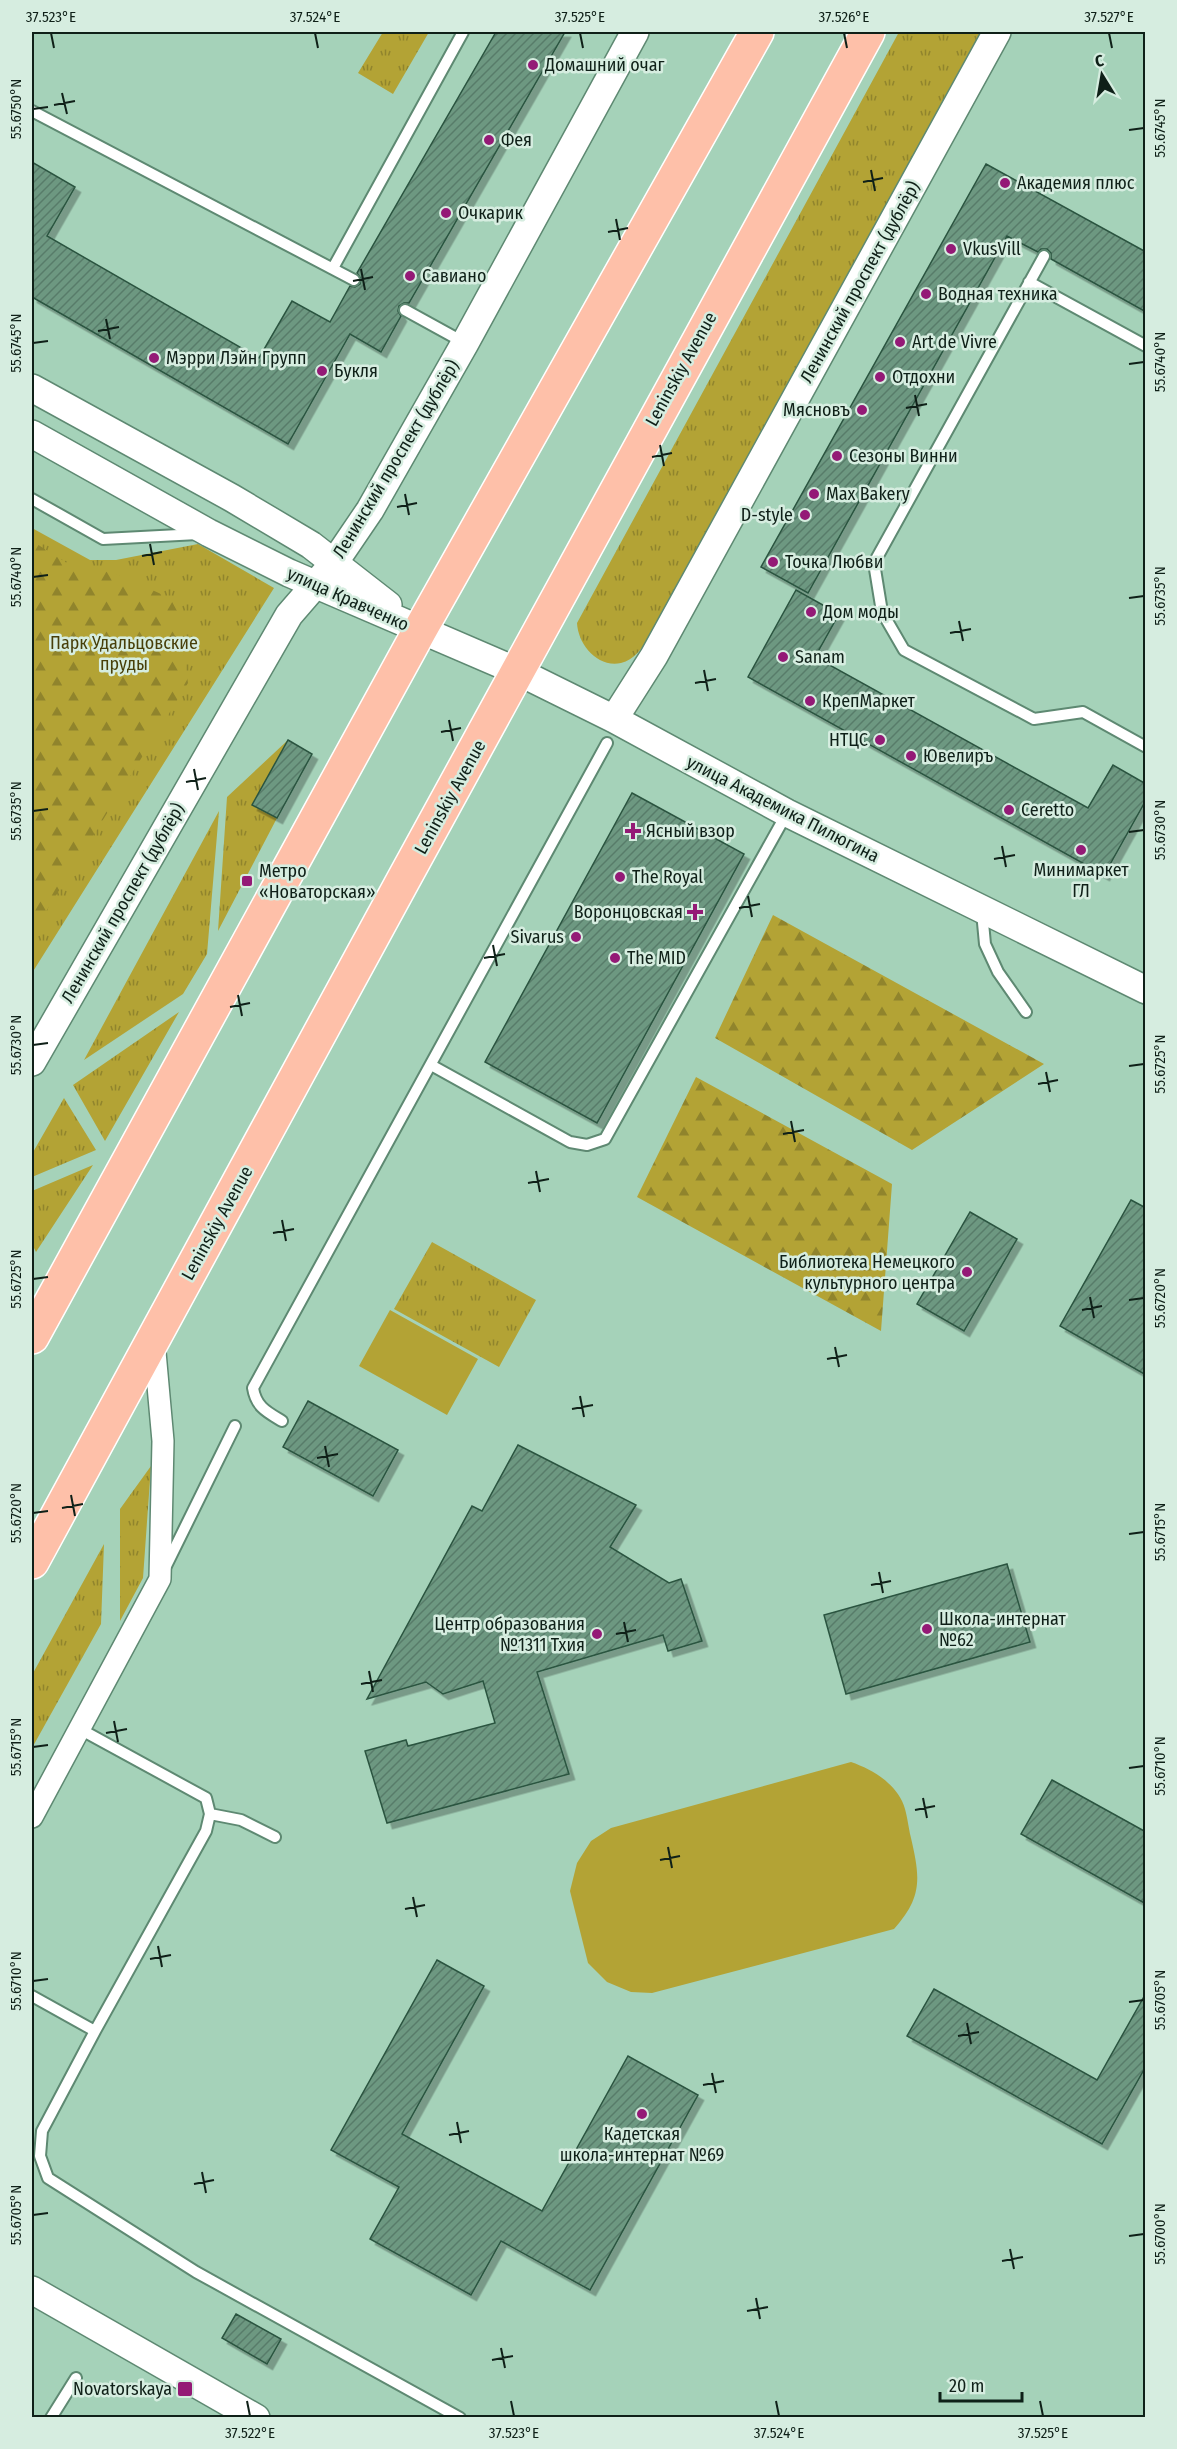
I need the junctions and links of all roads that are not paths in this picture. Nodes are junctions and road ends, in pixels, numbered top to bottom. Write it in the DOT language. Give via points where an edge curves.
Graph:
graph roads {
  1 [pos="464,32"];
  2 [pos="635,32"];
  3 [pos="758,32"];
  4 [pos="868,32"];
  5 [pos="997,32"];
  6 [pos="32,111"];
  7 [pos="1044,256"];
  8 [pos="333,268"];
  9 [pos="354,280"];
  10 [pos="1029,282"];
  11 [pos="405,309"];
  12 [pos="465,343"];
  13 [pos="1146,346"];
  14 [pos="32,388"];
  15 [pos="32,434"];
  16 [pos="32,499"];
  17 [pos="209,533"];
  18 [pos="334,563"];
  19 [pos="317,585"];
  20 [pos="420,630"];
  21 [pos="519,672"];
  22 [pos="610,731"];
  23 [pos="1146,747"];
  24 [pos="787,813"];
  25 [pos="981,909"];
  26 [pos="1146,990"];
  27 [pos="1026,1012"];
  28 [pos="35,1046"];
  29 [pos="431,1065"];
  30 [pos="32,1337"];
  31 [pos="154,1337"];
  32 [pos="282,1421"];
  33 [pos="235,1426"];
  34 [pos="32,1562"];
  35 [pos="160,1579"];
  36 [pos="78,1728"];
  37 [pos="210,1814"];
  38 [pos="32,1817"];
  39 [pos="275,1837"];
  40 [pos="32,1996"];
  41 [pos="94,2031"];
  42 [pos="32,2290"];
  43 [pos="76,2378"];
  44 [pos="51,2418"];
  45 [pos="256,2418"];
  46 [pos="460,2418"];
  1 -- 8 [label="lane"];
  2 -- 12 [label="street, Ленинский проспект (дублёр)"];
  3 -- 20 [label="main road"];
  4 -- 21 [label="main road, Leninskiy Avenue" via="647,430"];
  5 -- 22 [label="street, Ленинский проспект (дублёр)"];
  6 -- 8 [label="lane"];
  7 -- 10 [label="lane"];
  8 -- 9 [label="lane"];
  10 -- 13 [label="lane"];
  10 -- 23 [label="lane" via="874,563 882,612 904,650 1034,719 1083,712"];
  11 -- 12 [label="lane"];
  12 -- 18 [label="street, Ленинский проспект (дублёр)" via="370,510"];
  14 -- 18 [label="street, улица Кравченко" via="248,507 311,544"];
  15 -- 17 [label="street, улица Кравченко"];
  16 -- 17 [label="lane" via="103,539"];
  17 -- 19 [label="street, улица Кравченко"];
  18 -- 19 [label="street, Ленинский проспект (дублёр)"];
  18 -- 20 [label="street, улица Кравченко"];
  19 -- 20 [label="street, улица Кравченко"];
  19 -- 28 [label="street, Ленинский проспект (дублёр)" via="289,615"];
  20 -- 21 [label="street, улица Академика Пилюгина"];
  20 -- 30 [label="main road"];
  21 -- 22 [label="street, улица Академика Пилюгина"];
  21 -- 31 [label="main road, Leninskiy Avenue"];
  22 -- 24 [label="street, улица Академика Пилюгина"];
  22 -- 29 [label="lane"];
  24 -- 25 [label="street, улица Академика Пилюгина"];
  24 -- 29 [label="lane" via="605,1139 587,1145 570,1142"];
  25 -- 26 [label="street, улица Академика Пилюгина"];
  25 -- 27 [label="lane" via="985,944 998,972"];
  29 -- 32 [label="lane" via="253,1388 262,1409"];
  31 -- 34 [label="main road, Leninskiy Avenue"];
  31 -- 35 [label="street" via="163,1441"];
  33 -- 35 [label="lane"];
  35 -- 36 [label="street"];
  36 -- 37 [label="lane" via="206,1798"];
  36 -- 38 [label="street"];
  37 -- 39 [label="lane" via="241,1820"];
  37 -- 41 [label="lane" via="206,1831"];
  40 -- 41 [label="lane"];
  41 -- 46 [label="lane" via="42,2131 40,2156 48,2178 196,2272"];
  42 -- 45 [label="street"];
  43 -- 44 [label="lane"];
}
